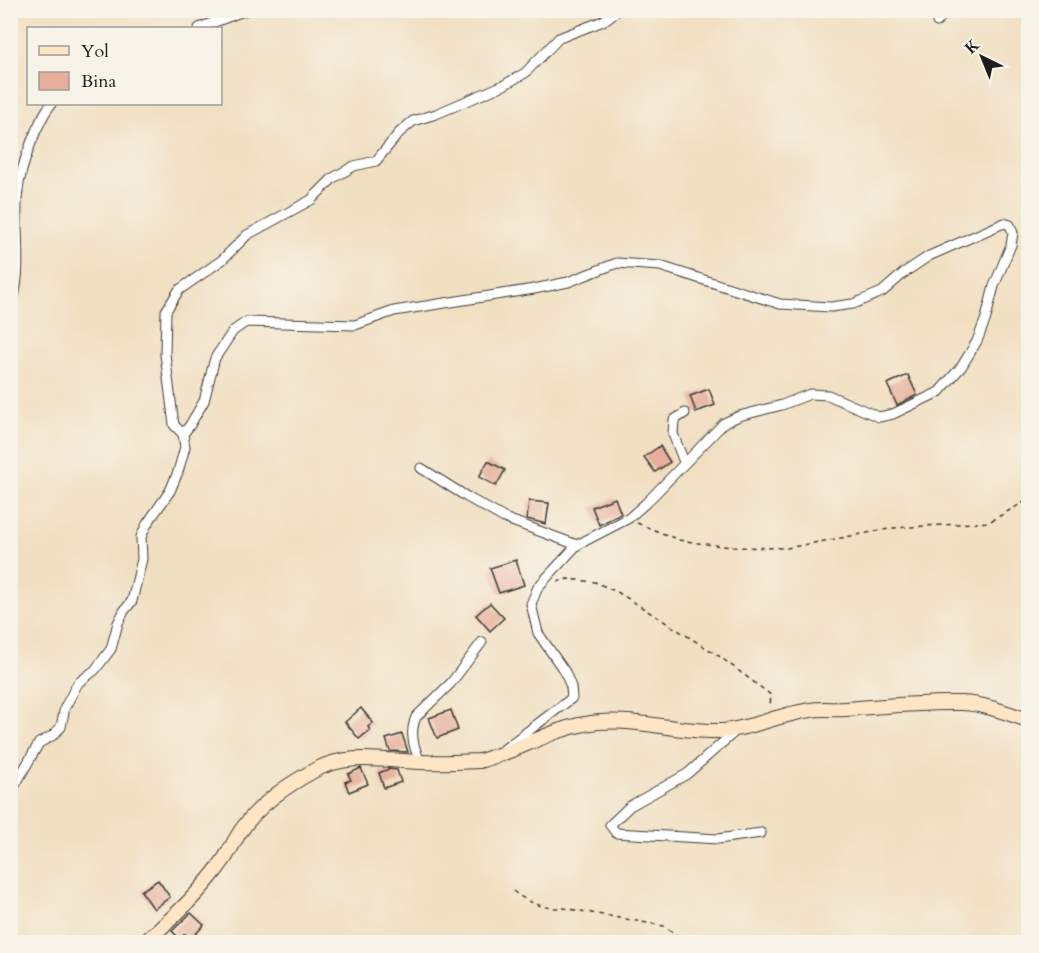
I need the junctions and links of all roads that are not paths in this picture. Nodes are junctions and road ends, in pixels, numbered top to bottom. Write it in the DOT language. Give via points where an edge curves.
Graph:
graph roads {
  1 [pos="246,10"];
  2 [pos="618,10"];
  3 [pos="946,10"];
  4 [pos="937,21"];
  5 [pos="202,27"];
  6 [pos="50,105"];
  7 [pos="10,309"];
  8 [pos="685,413"];
  9 [pos="183,434"];
  10 [pos="684,462"];
  11 [pos="421,468"];
  12 [pos="577,545"];
  13 [pos="482,642"];
  14 [pos="1029,720"];
  15 [pos="738,729"];
  16 [pos="496,756"];
  17 [pos="420,762"];
  18 [pos="10,794"];
  19 [pos="761,833"];
  20 [pos="145,942"];
  1 -- 5 [label="street"];
  2 -- 9 [label="street" via="603,21 559,38 525,73 504,86 413,121 376,161 354,166 333,178 311,200 247,235 222,260 179,290 166,311 165,354 174,425"];
  3 -- 4 [label="street"];
  6 -- 7 [label="street" via="33,138 18,189 17,283"];
  8 -- 10 [label="street" via="674,420 673,434"];
  9 -- 10 [label="street" via="204,401 215,358 232,331 246,322 355,325 394,311 568,282 617,264 660,266 780,304 831,307 854,304 882,292 929,256 1004,223 1010,225 1011,245 977,341 939,392 879,417 828,395 810,394 724,423"];
  9 -- 18 [label="street" via="185,447 178,472 141,537 142,559 132,601 118,622 111,649 95,670 78,682 65,707 61,727 39,743"];
  10 -- 12 [label="street" via="629,518"];
  11 -- 12 [label="street" via="504,518"];
  12 -- 16 [label="street" via="538,587 531,604 538,633 565,672 572,698"];
  13 -- 17 [label="street" via="452,683 416,717 412,736"];
  14 -- 15 [label="street" via="963,703 814,709"];
  15 -- 16 [label="street" via="699,731 600,721 561,729"];
  15 -- 19 [label="street" via="687,774 630,806 610,825 616,833 718,839"];
  16 -- 17 [label="street" via="482,761"];
  17 -- 20 [label="street" via="340,760 315,769 281,790 245,826 208,879"];
}
